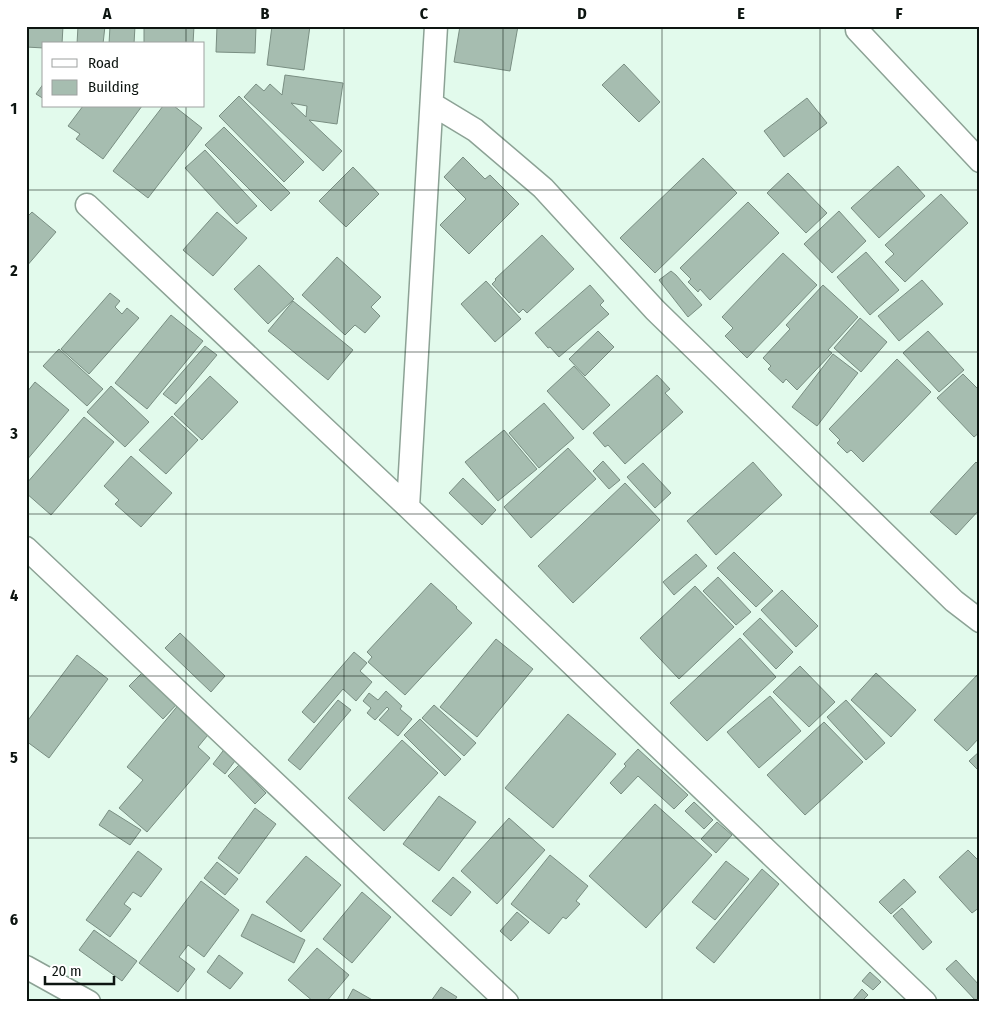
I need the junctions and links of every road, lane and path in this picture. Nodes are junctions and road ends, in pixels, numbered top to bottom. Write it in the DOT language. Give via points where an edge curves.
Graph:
graph roads {
  1 [pos="436,26"];
  2 [pos="854,27"];
  3 [pos="432,104"];
  4 [pos="980,162"];
  5 [pos="87,205"];
  6 [pos="408,507"];
  7 [pos="26,548"];
  8 [pos="980,621"];
  9 [pos="26,967"];
  10 [pos="89,1002"];
  11 [pos="507,1002"];
  12 [pos="925,1002"];
  1 -- 3 [label="street"];
  2 -- 4 [label="street"];
  3 -- 6 [label="street"];
  3 -- 8 [label="street" via="475,130 543,188 655,310 954,602"];
  5 -- 6 [label="street"];
  6 -- 12 [label="street"];
  7 -- 11 [label="street"];
  9 -- 10 [label="street"];
}
